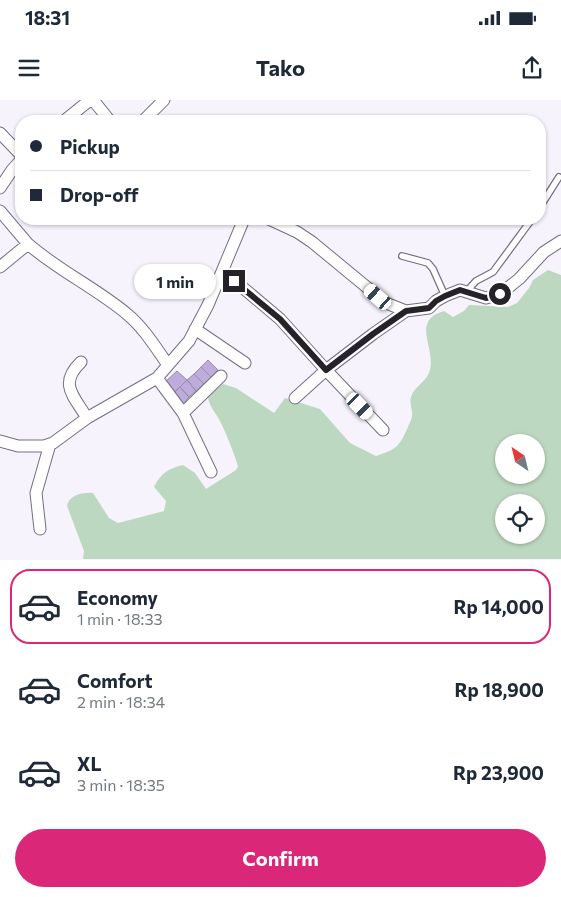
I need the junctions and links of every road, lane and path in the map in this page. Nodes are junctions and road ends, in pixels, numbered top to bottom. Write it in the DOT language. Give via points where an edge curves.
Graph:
graph roads {
  1 [pos="92,100"];
  2 [pos="164,100"];
  3 [pos="72,115"];
  4 [pos="105,115"];
  5 [pos="149,115"];
  6 [pos="0,133"];
  7 [pos="15,149"];
  8 [pos="15,167"];
  9 [pos="559,177"];
  10 [pos="0,188"];
  11 [pos="546,198"];
  12 [pos="0,211"];
  13 [pos="242,225"];
  14 [pos="282,225"];
  15 [pos="527,225"];
  16 [pos="561,241"];
  17 [pos="28,244"];
  18 [pos="402,256"];
  19 [pos="0,267"];
  20 [pos="223,271"];
  21 [pos="466,292"];
  22 [pos="445,296"];
  23 [pos="406,311"];
  24 [pos="195,329"];
  25 [pos="81,362"];
  26 [pos="245,364"];
  27 [pos="168,366"];
  28 [pos="326,370"];
  29 [pos="221,376"];
  30 [pos="157,378"];
  31 [pos="295,398"];
  32 [pos="183,413"];
  33 [pos="87,418"];
  34 [pos="383,430"];
  35 [pos="1,443"];
  36 [pos="50,444"];
  37 [pos="211,472"];
  38 [pos="40,529"];
  1 -- 3 [label="street"];
  1 -- 4 [label="street"];
  2 -- 5 [label="street"];
  6 -- 7 [label="street"];
  8 -- 10 [label="street"];
  9 -- 11 [label="lane"];
  12 -- 17 [label="street"];
  13 -- 20 [label="street"];
  14 -- 23 [label="street" via="312,242 382,300"];
  15 -- 21 [label="lane" via="492,272 476,281"];
  16 -- 21 [label="street" via="544,252 500,294 486,298"];
  17 -- 19 [label="street"];
  17 -- 27 [label="street" via="128,315"];
  18 -- 22 [label="lane" via="428,263 434,269"];
  20 -- 24 [label="street"];
  20 -- 28 [label="street" via="280,319"];
  21 -- 22 [label="street" via="460,290"];
  22 -- 23 [label="street" via="429,308"];
  23 -- 28 [label="street"];
  24 -- 26 [label="street"];
  24 -- 27 [label="street"];
  25 -- 33 [label="street" via="72,370 69,387"];
  27 -- 30 [label="street"];
  28 -- 31 [label="street"];
  28 -- 34 [label="street"];
  29 -- 32 [label="street"];
  30 -- 32 [label="street"];
  30 -- 33 [label="street"];
  32 -- 37 [label="street"];
  33 -- 36 [label="street"];
  35 -- 36 [label="street" via="18,446"];
  36 -- 38 [label="street" via="36,493"];
}
